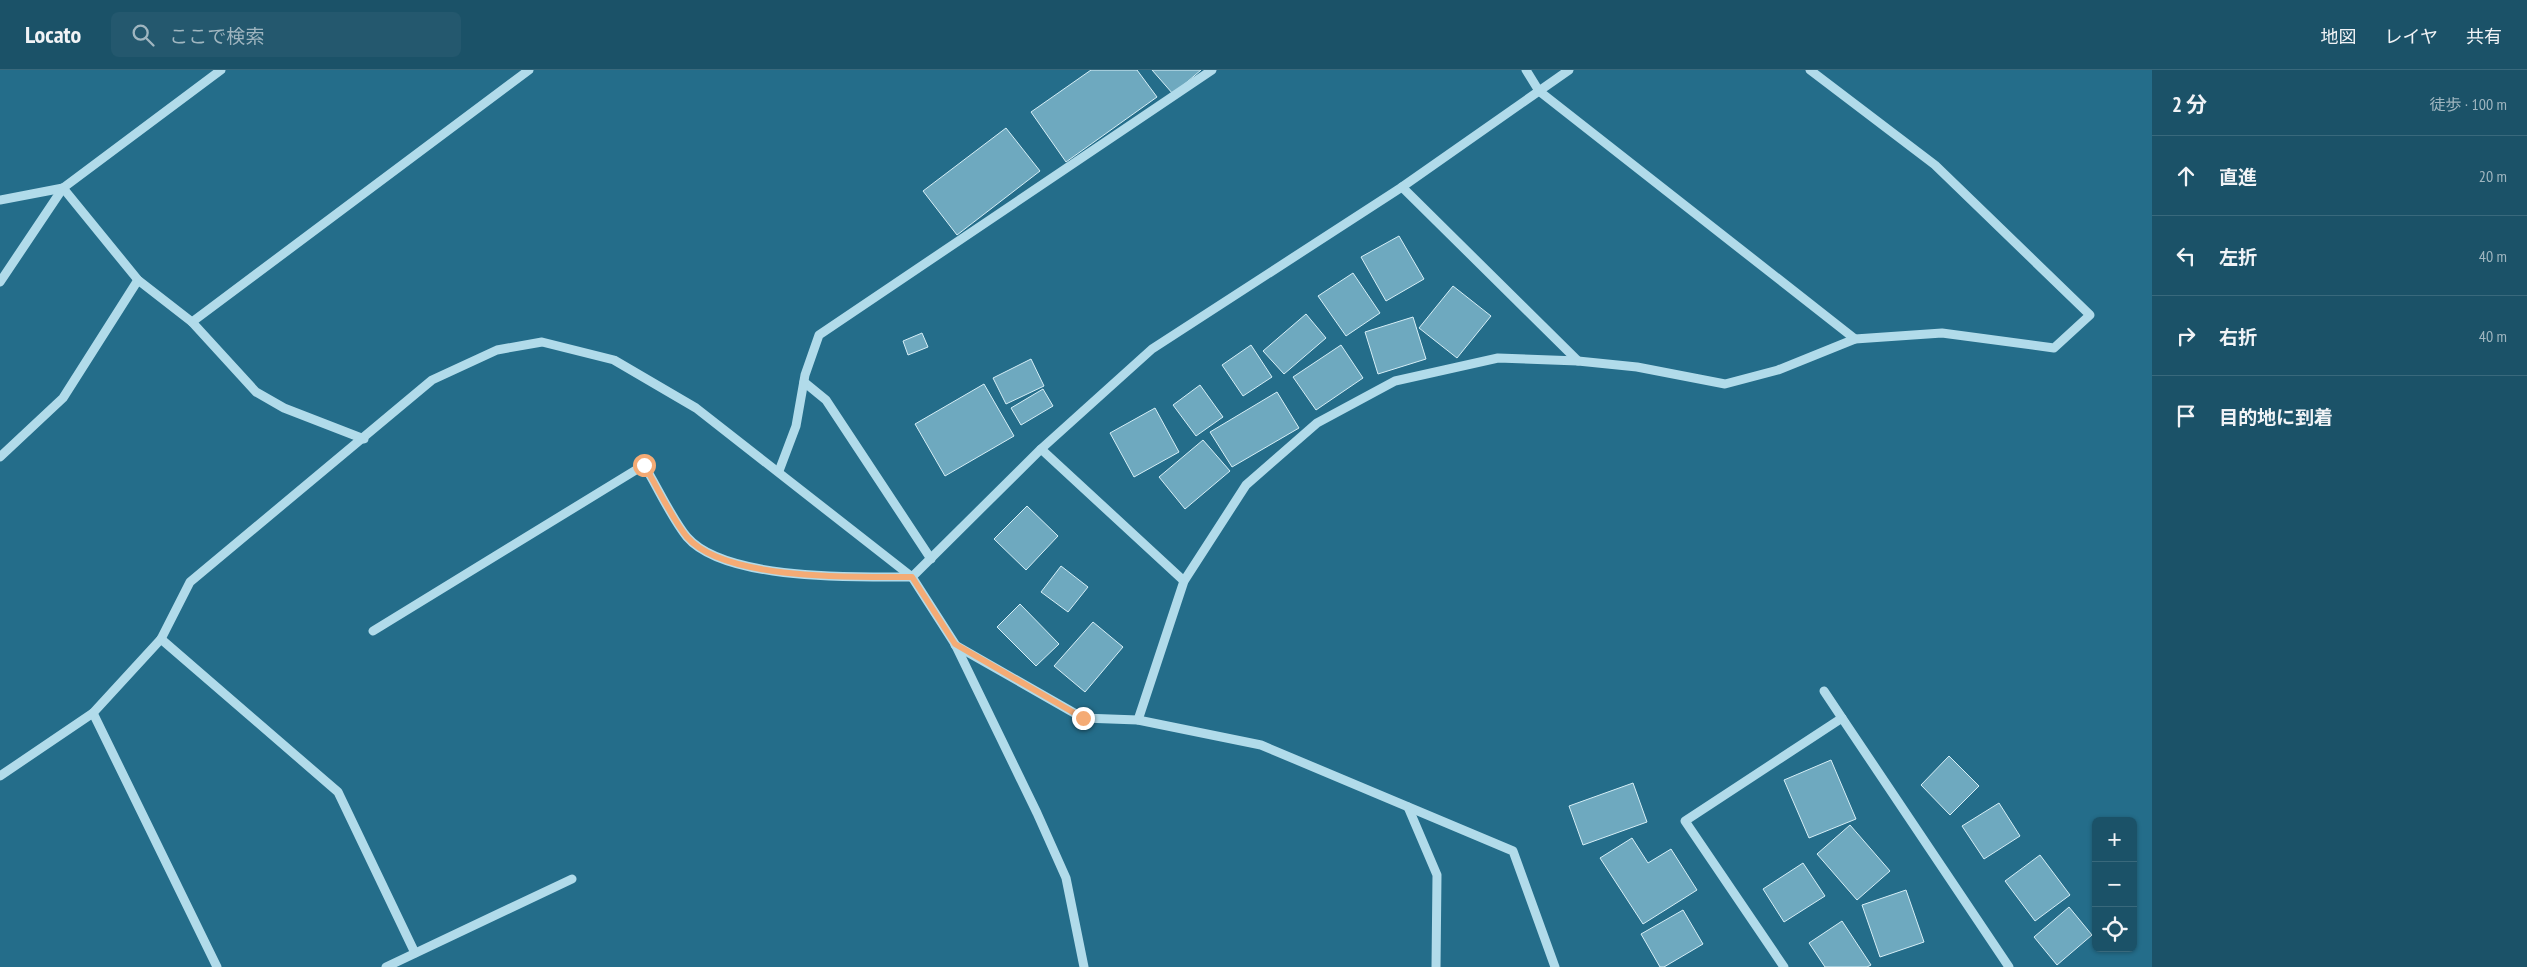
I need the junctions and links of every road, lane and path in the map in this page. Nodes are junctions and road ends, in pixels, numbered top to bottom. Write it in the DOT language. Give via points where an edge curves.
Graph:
graph roads {
  1 [pos="221,70"];
  2 [pos="529,70"];
  3 [pos="1212,70"];
  4 [pos="1526,70"];
  5 [pos="1570,70"];
  6 [pos="1810,70"];
  7 [pos="1539,91"];
  8 [pos="1402,187"];
  9 [pos="63,188"];
  10 [pos="0,200"];
  11 [pos="138,280"];
  12 [pos="0,282"];
  13 [pos="192,322"];
  14 [pos="1855,339"];
  15 [pos="1578,361"];
  16 [pos="804,382"];
  17 [pos="364,438"];
  18 [pos="1041,449"];
  19 [pos="0,457"];
  20 [pos="779,471"];
  21 [pos="931,559"];
  22 [pos="912,577"];
  23 [pos="1184,581"];
  24 [pos="373,631"];
  25 [pos="161,639"];
  26 [pos="955,644"];
  27 [pos="1824,690"];
  28 [pos="93,713"];
  29 [pos="1842,718"];
  30 [pos="1138,720"];
  31 [pos="0,776"];
  32 [pos="1408,807"];
  33 [pos="572,880"];
  34 [pos="415,953"];
  35 [pos="217,967"];
  36 [pos="386,967"];
  37 [pos="1084,967"];
  38 [pos="1436,967"];
  39 [pos="1555,967"];
  40 [pos="1784,967"];
  41 [pos="2009,967"];
  1 -- 9 [label="street"];
  2 -- 13 [label="street"];
  3 -- 16 [label="street" via="819,335"];
  4 -- 7 [label="street"];
  5 -- 7 [label="street"];
  6 -- 14 [label="street" via="1935,165 2090,315 2054,348 1942,333"];
  7 -- 8 [label="street"];
  7 -- 14 [label="street"];
  8 -- 15 [label="street"];
  8 -- 18 [label="street" via="1152,348"];
  9 -- 10 [label="street"];
  9 -- 11 [label="street"];
  9 -- 12 [label="street"];
  11 -- 13 [label="street"];
  11 -- 19 [label="street" via="63,398"];
  13 -- 17 [label="street" via="256,392 284,408"];
  14 -- 15 [label="street" via="1778,370 1725,384 1637,367"];
  15 -- 23 [label="street" via="1498,358 1395,381 1317,423 1246,485"];
  16 -- 20 [label="street" via="796,426"];
  16 -- 21 [label="street" via="826,400"];
  17 -- 20 [label="street" via="432,380 497,350 542,342 614,360 696,408"];
  17 -- 25 [label="street" via="190,582"];
  18 -- 21 [label="street"];
  18 -- 23 [label="street"];
  20 -- 22 [label="street"];
  21 -- 22 [label="street"];
  22 -- 24 [label="street" via="848,577 766,570 714,557 688,538 644,465"];
  22 -- 26 [label="street"];
  23 -- 30 [label="street"];
  25 -- 28 [label="street"];
  25 -- 34 [label="street" via="338,792"];
  26 -- 30 [label="street" via="1083,718"];
  26 -- 37 [label="street" via="1038,813 1066,878"];
  27 -- 29 [label="street"];
  28 -- 31 [label="street"];
  28 -- 35 [label="street"];
  29 -- 40 [label="street" via="1685,821"];
  29 -- 41 [label="street"];
  30 -- 32 [label="street" via="1261,745"];
  32 -- 38 [label="street" via="1437,876"];
  32 -- 39 [label="street" via="1513,851"];
  33 -- 34 [label="street"];
  34 -- 36 [label="street"];
}
